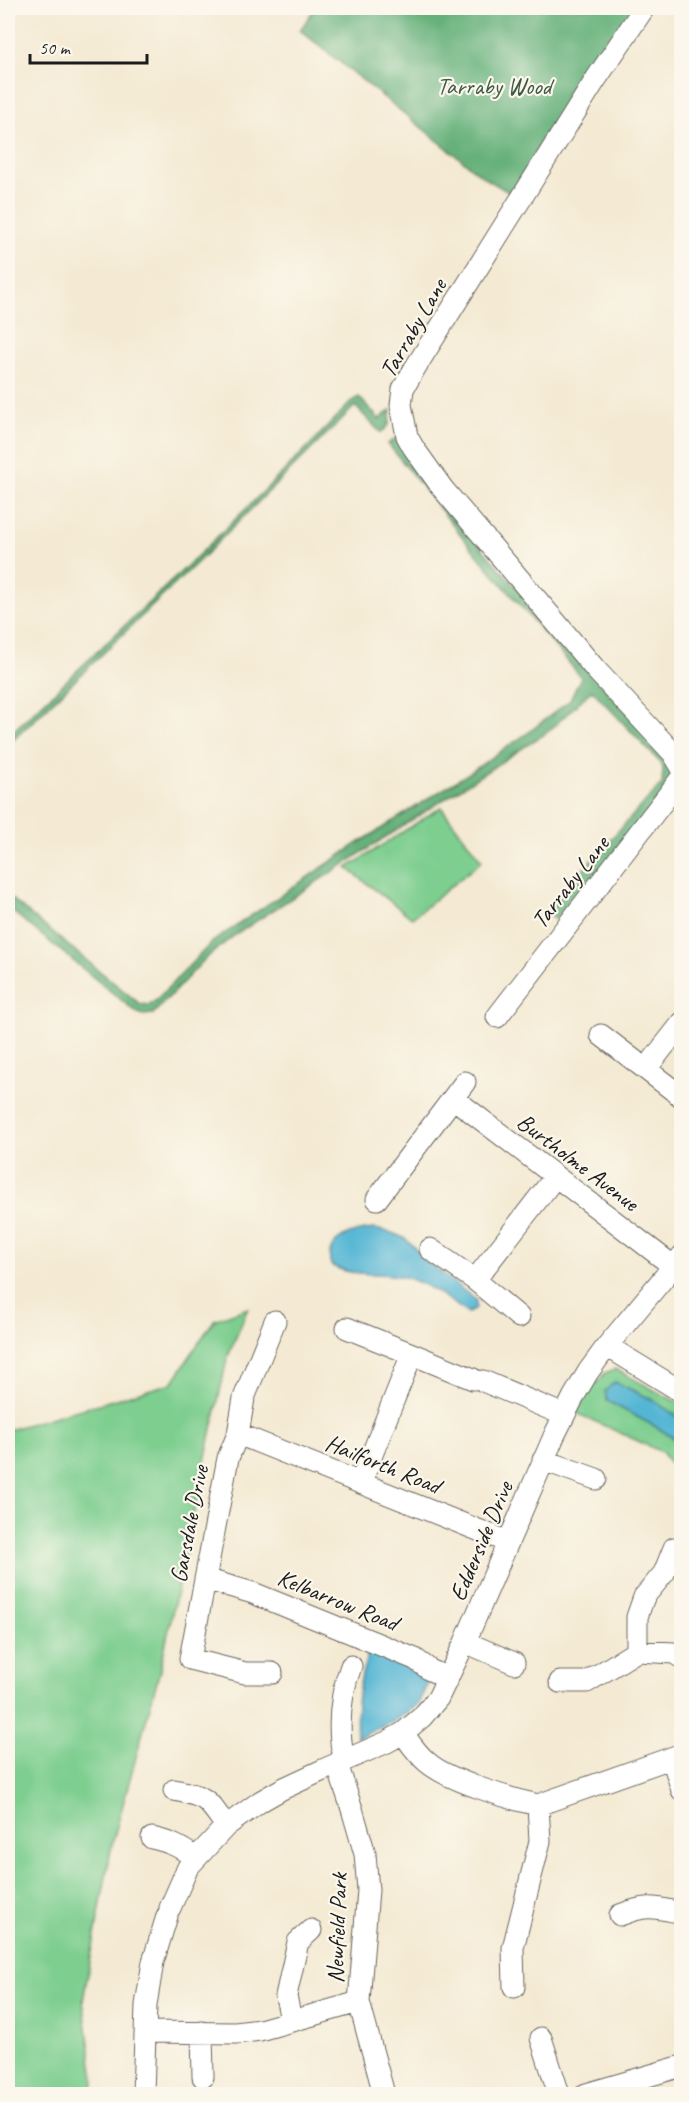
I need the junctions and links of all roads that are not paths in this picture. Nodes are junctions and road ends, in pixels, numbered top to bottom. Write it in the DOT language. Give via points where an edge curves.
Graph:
graph roads {
  1 [pos="644,8"];
  2 [pos="681,768"];
  3 [pos="681,777"];
  4 [pos="497,1017"];
  5 [pos="681,1023"];
  6 [pos="601,1035"];
  7 [pos="646,1069"];
  8 [pos="681,1097"];
  9 [pos="555,1177"];
  10 [pos="377,1198"];
  11 [pos="430,1249"];
  12 [pos="677,1261"];
  13 [pos="475,1280"];
  14 [pos="519,1317"];
  15 [pos="275,1321"];
  16 [pos="347,1328"];
  17 [pos="607,1346"];
  18 [pos="412,1354"];
  19 [pos="681,1392"];
  20 [pos="564,1415"];
  21 [pos="238,1434"];
  22 [pos="543,1460"];
  23 [pos="596,1479"];
  24 [pos="361,1482"];
  25 [pos="508,1542"];
  26 [pos="674,1548"];
  27 [pos="205,1579"];
  28 [pos="465,1642"];
  29 [pos="637,1651"];
  30 [pos="681,1658"];
  31 [pos="514,1663"];
  32 [pos="351,1666"];
  33 [pos="272,1673"];
  34 [pos="448,1678"];
  35 [pos="560,1682"];
  36 [pos="403,1733"];
  37 [pos="677,1756"];
  38 [pos="340,1762"];
  39 [pos="174,1790"];
  40 [pos="681,1790"];
  41 [pos="538,1805"];
  42 [pos="226,1826"];
  43 [pos="152,1838"];
  44 [pos="195,1858"];
  45 [pos="681,1913"];
  46 [pos="620,1915"];
  47 [pos="311,1930"];
  48 [pos="514,1987"];
  49 [pos="359,2002"];
  50 [pos="291,2020"];
  51 [pos="145,2032"];
  52 [pos="202,2032"];
  53 [pos="541,2038"];
  54 [pos="681,2066"];
  55 [pos="203,2077"];
  56 [pos="144,2094"];
  57 [pos="384,2094"];
  58 [pos="559,2094"];
  59 [pos="586,2094"];
  1 -- 2 [label="street, Tarraby Lane" via="415,368 403,389 401,405 407,436 443,489 596,670 674,753"];
  3 -- 4 [label="street, Tarraby Lane"];
  5 -- 7 [label="street"];
  6 -- 7 [label="street"];
  7 -- 8 [label="street"];
  9 -- 10 [label="street, Burtholme Avenue" via="459,1090"];
  9 -- 12 [label="street, Burtholme Avenue"];
  9 -- 13 [label="street"];
  11 -- 13 [label="street"];
  12 -- 17 [label="street, Edderside Drive"];
  13 -- 14 [label="street"];
  15 -- 21 [label="street, Garsdale Drive" via="244,1398"];
  16 -- 18 [label="street"];
  17 -- 19 [label="street"];
  17 -- 20 [label="street, Edderside Drive"];
  18 -- 20 [label="street"];
  18 -- 24 [label="street"];
  20 -- 22 [label="street, Edderside Drive"];
  21 -- 24 [label="street, Hailforth Road"];
  21 -- 27 [label="street, Garsdale Drive" via="228,1458"];
  22 -- 23 [label="street"];
  22 -- 25 [label="street, Edderside Drive"];
  24 -- 25 [label="street, Hailforth Road"];
  25 -- 28 [label="street, Edderside Drive"];
  26 -- 29 [label="street" via="664,1573 644,1597 637,1617"];
  27 -- 33 [label="street, Garsdale Drive" via="190,1659 245,1673"];
  27 -- 34 [label="street, Kelbarrow Road" via="253,1593 415,1659"];
  28 -- 31 [label="street"];
  28 -- 34 [label="street, Edderside Drive"];
  29 -- 30 [label="street" via="674,1653"];
  29 -- 35 [label="street" via="586,1682"];
  32 -- 38 [label="street" via="343,1689 339,1722"];
  34 -- 36 [label="street, Edderside Drive" via="438,1698"];
  36 -- 38 [label="street, Edderside Drive"];
  36 -- 41 [label="street" via="428,1764 440,1771 500,1796"];
  37 -- 40 [label="street"];
  37 -- 41 [label="street"];
  38 -- 42 [label="street, Edderside Drive" via="261,1801"];
  38 -- 49 [label="street, Newfield Park" via="366,1863 368,1890"];
  39 -- 42 [label="street" via="201,1795"];
  41 -- 48 [label="street" via="540,1841 513,1948"];
  42 -- 44 [label="street, Edderside Drive"];
  43 -- 44 [label="street" via="172,1843"];
  44 -- 51 [label="street, Edderside Drive" via="168,1912 153,1962"];
  45 -- 46 [label="street" via="638,1908"];
  47 -- 50 [label="street" via="298,1942 286,1996"];
  49 -- 50 [label="street"];
  49 -- 57 [label="street, Newfield Park"];
  50 -- 52 [label="street" via="260,2030"];
  51 -- 52 [label="street"];
  51 -- 56 [label="street, Edderside Drive"];
  52 -- 55 [label="street"];
  53 -- 58 [label="street"];
  54 -- 59 [label="street"];
}
